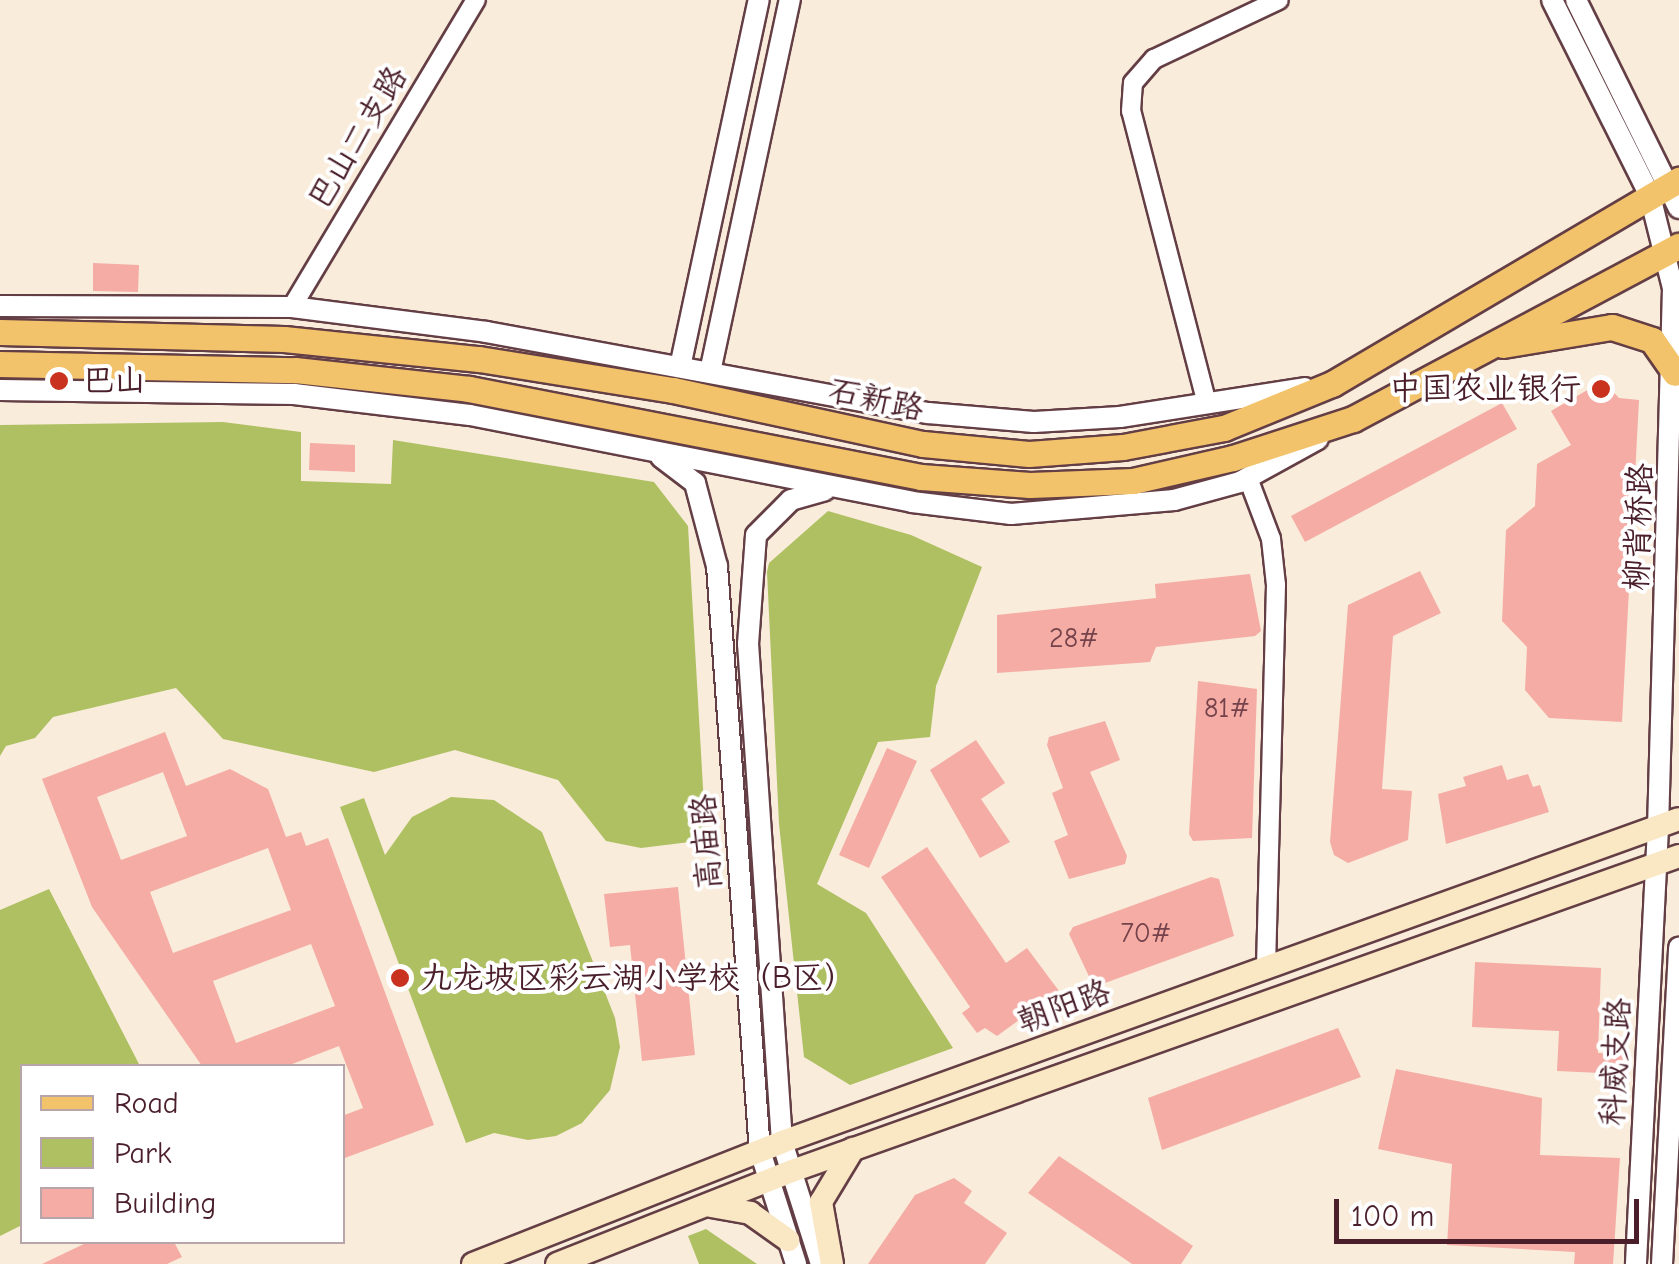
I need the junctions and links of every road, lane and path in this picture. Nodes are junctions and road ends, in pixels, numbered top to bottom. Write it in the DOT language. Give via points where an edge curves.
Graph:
graph roads {
  1 [pos="476,0"];
  2 [pos="758,0"];
  3 [pos="790,0"];
  4 [pos="1279,0"];
  5 [pos="1552,0"];
  6 [pos="1576,0"];
  7 [pos="1670,192"];
  8 [pos="1673,249"];
  9 [pos="0,306"];
  10 [pos="292,307"];
  11 [pos="0,332"];
  12 [pos="1484,348"];
  13 [pos="0,364"];
  14 [pos="680,367"];
  15 [pos="710,372"];
  16 [pos="1675,373"];
  17 [pos="1332,384"];
  18 [pos="0,390"];
  19 [pos="1207,404"];
  20 [pos="1352,419"];
  21 [pos="636,446"];
  22 [pos="1248,478"];
  23 [pos="838,488"];
  24 [pos="717,566"];
  25 [pos="748,644"];
  26 [pos="1668,823"];
  27 [pos="1679,856"];
  28 [pos="1656,864"];
  29 [pos="1679,947"];
  30 [pos="1266,969"];
  31 [pos="771,1146"];
  32 [pos="853,1149"];
  33 [pos="792,1171"];
  34 [pos="770,1180"];
  35 [pos="708,1206"];
  36 [pos="788,1240"];
  37 [pos="474,1264"];
  38 [pos="557,1264"];
  39 [pos="796,1264"];
  40 [pos="822,1264"];
  41 [pos="832,1264"];
  42 [pos="1636,1264"];
  43 [pos="1662,1264"];
  1 -- 10 [label="street, 巴山二支路"];
  2 -- 14 [label="street"];
  3 -- 15 [label="street"];
  4 -- 19 [label="street" via="1154,59 1133,84 1132,111"];
  5 -- 7 [label="street"];
  6 -- 7 [label="street"];
  7 -- 8 [label="street, 柳背桥路"];
  7 -- 17 [label="main road, 石新路"];
  8 -- 12 [label="main road, 石新路"];
  8 -- 16 [label="street, 柳背桥路"];
  9 -- 10 [label="street"];
  10 -- 14 [label="street"];
  11 -- 17 [label="main road, 石新路" via="284,339 479,359 705,395 923,444 1029,454 1123,447 1224,428"];
  12 -- 16 [label="main road" via="1612,327 1652,340"];
  12 -- 20 [label="main road, 石新路"];
  13 -- 20 [label="main road, 石新路" via="295,370 470,389 921,477 1030,484 1133,482"];
  14 -- 15 [label="street"];
  15 -- 19 [label="street" via="928,413 1034,422"];
  16 -- 26 [label="street, 柳背桥路"];
  17 -- 19 [label="street"];
  18 -- 21 [label="street" via="294,394 470,415"];
  20 -- 22 [label="street"];
  21 -- 23 [label="street"];
  21 -- 24 [label="street, 高庙路" via="672,462 695,483"];
  22 -- 23 [label="street" via="1135,508 1072,514 961,510"];
  22 -- 30 [label="street" via="1271,538 1276,585"];
  23 -- 25 [label="street, 高庙路" via="791,500 756,535"];
  24 -- 25 [label="street" via="726,543 738,543 744,552"];
  24 -- 31 [label="street, 高庙路"];
  25 -- 31 [label="street, 高庙路"];
  26 -- 28 [label="street, 柳背桥路"];
  26 -- 30 [label="main road, 朝阳路"];
  27 -- 28 [label="main road, 朝阳路"];
  28 -- 32 [label="main road, 朝阳路"];
  28 -- 42 [label="street, 科威支路"];
  29 -- 43 [label="street, 科威支路"];
  30 -- 31 [label="main road, 朝阳路"];
  31 -- 33 [label="street, 高庙路"];
  31 -- 34 [label="street, 高庙路"];
  31 -- 37 [label="main road, 朝阳路"];
  32 -- 33 [label="main road, 朝阳路"];
  32 -- 41 [label="main road" via="821,1202"];
  33 -- 34 [label="main road, 朝阳路"];
  33 -- 40 [label="street, 高庙路"];
  34 -- 35 [label="main road, 朝阳路"];
  34 -- 36 [label="street, 高庙路"];
  35 -- 36 [label="main road" via="750,1213"];
  35 -- 38 [label="main road, 朝阳路"];
  36 -- 39 [label="street, 高庙路"];
}
